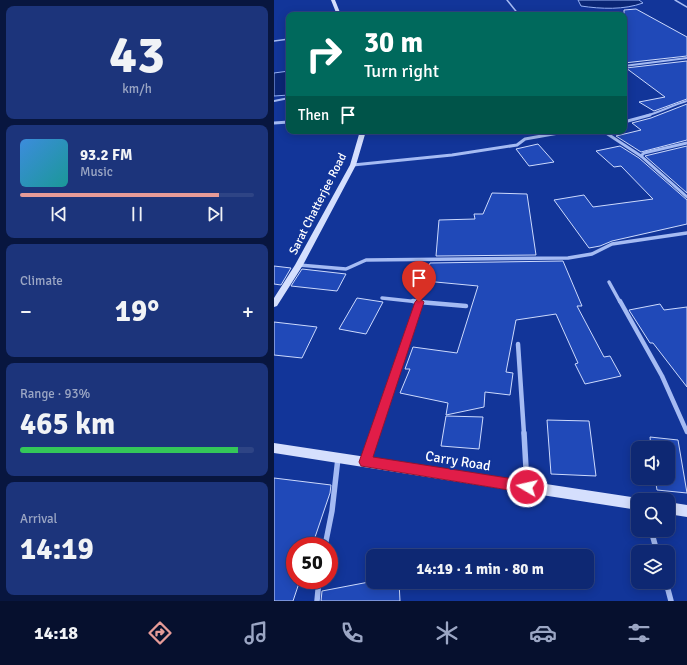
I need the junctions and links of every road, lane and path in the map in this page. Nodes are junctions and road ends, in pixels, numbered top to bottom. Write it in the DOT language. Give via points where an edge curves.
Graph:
graph roads {
  1 [pos="333,0"];
  2 [pos="507,0"];
  3 [pos="675,0"];
  4 [pos="687,6"];
  5 [pos="338,12"];
  6 [pos="517,12"];
  7 [pos="286,39"];
  8 [pos="274,41"];
  9 [pos="687,58"];
  10 [pos="627,66"];
  11 [pos="286,99"];
  12 [pos="274,101"];
  13 [pos="687,101"];
  14 [pos="627,121"];
  15 [pos="286,122"];
  16 [pos="274,123"];
  17 [pos="362,134"];
  18 [pos="550,134"];
  19 [pos="608,134"];
  20 [pos="687,143"];
  21 [pos="641,156"];
  22 [pos="353,165"];
  23 [pos="687,197"];
  24 [pos="687,233"];
  25 [pos="299,265"];
  26 [pos="609,282"];
  27 [pos="382,298"];
  28 [pos="419,302"];
  29 [pos="274,304"];
  30 [pos="466,306"];
  31 [pos="518,344"];
  32 [pos="687,432"];
  33 [pos="274,448"];
  34 [pos="338,457"];
  35 [pos="365,462"];
  36 [pos="527,487"];
  37 [pos="631,503"];
  38 [pos="675,509"];
  39 [pos="687,511"];
  40 [pos="327,537"];
  41 [pos="318,589"];
  42 [pos="668,589"];
  43 [pos="317,601"];
  44 [pos="671,601"];
  1 -- 5 [label="street"];
  2 -- 6 [label="street"];
  3 -- 4 [label="street"];
  7 -- 8 [label="street"];
  9 -- 10 [label="street"];
  11 -- 12 [label="street"];
  13 -- 14 [label="street" via="662,112"];
  15 -- 16 [label="street"];
  17 -- 22 [label="street, Sarat Chatterjee Road"];
  18 -- 22 [label="street" via="525,139 517,145"];
  19 -- 21 [label="street"];
  20 -- 21 [label="street"];
  21 -- 23 [label="street"];
  22 -- 25 [label="street, Sarat Chatterjee Road"];
  24 -- 25 [label="street" via="612,244 592,254 568,258 366,260 346,268"];
  25 -- 29 [label="street, Sarat Chatterjee Road"];
  26 -- 32 [label="street" via="662,376"];
  27 -- 28 [label="street"];
  28 -- 30 [label="street"];
  28 -- 35 [label="street"];
  31 -- 36 [label="street"];
  33 -- 34 [label="street, Carry Road"];
  34 -- 35 [label="street, Carry Road"];
  34 -- 40 [label="street"];
  35 -- 36 [label="street, Carry Road"];
  36 -- 37 [label="street, Carry Road"];
  38 -- 39 [label="street"];
  41 -- 43 [label="street"];
  42 -- 44 [label="street"];
}
